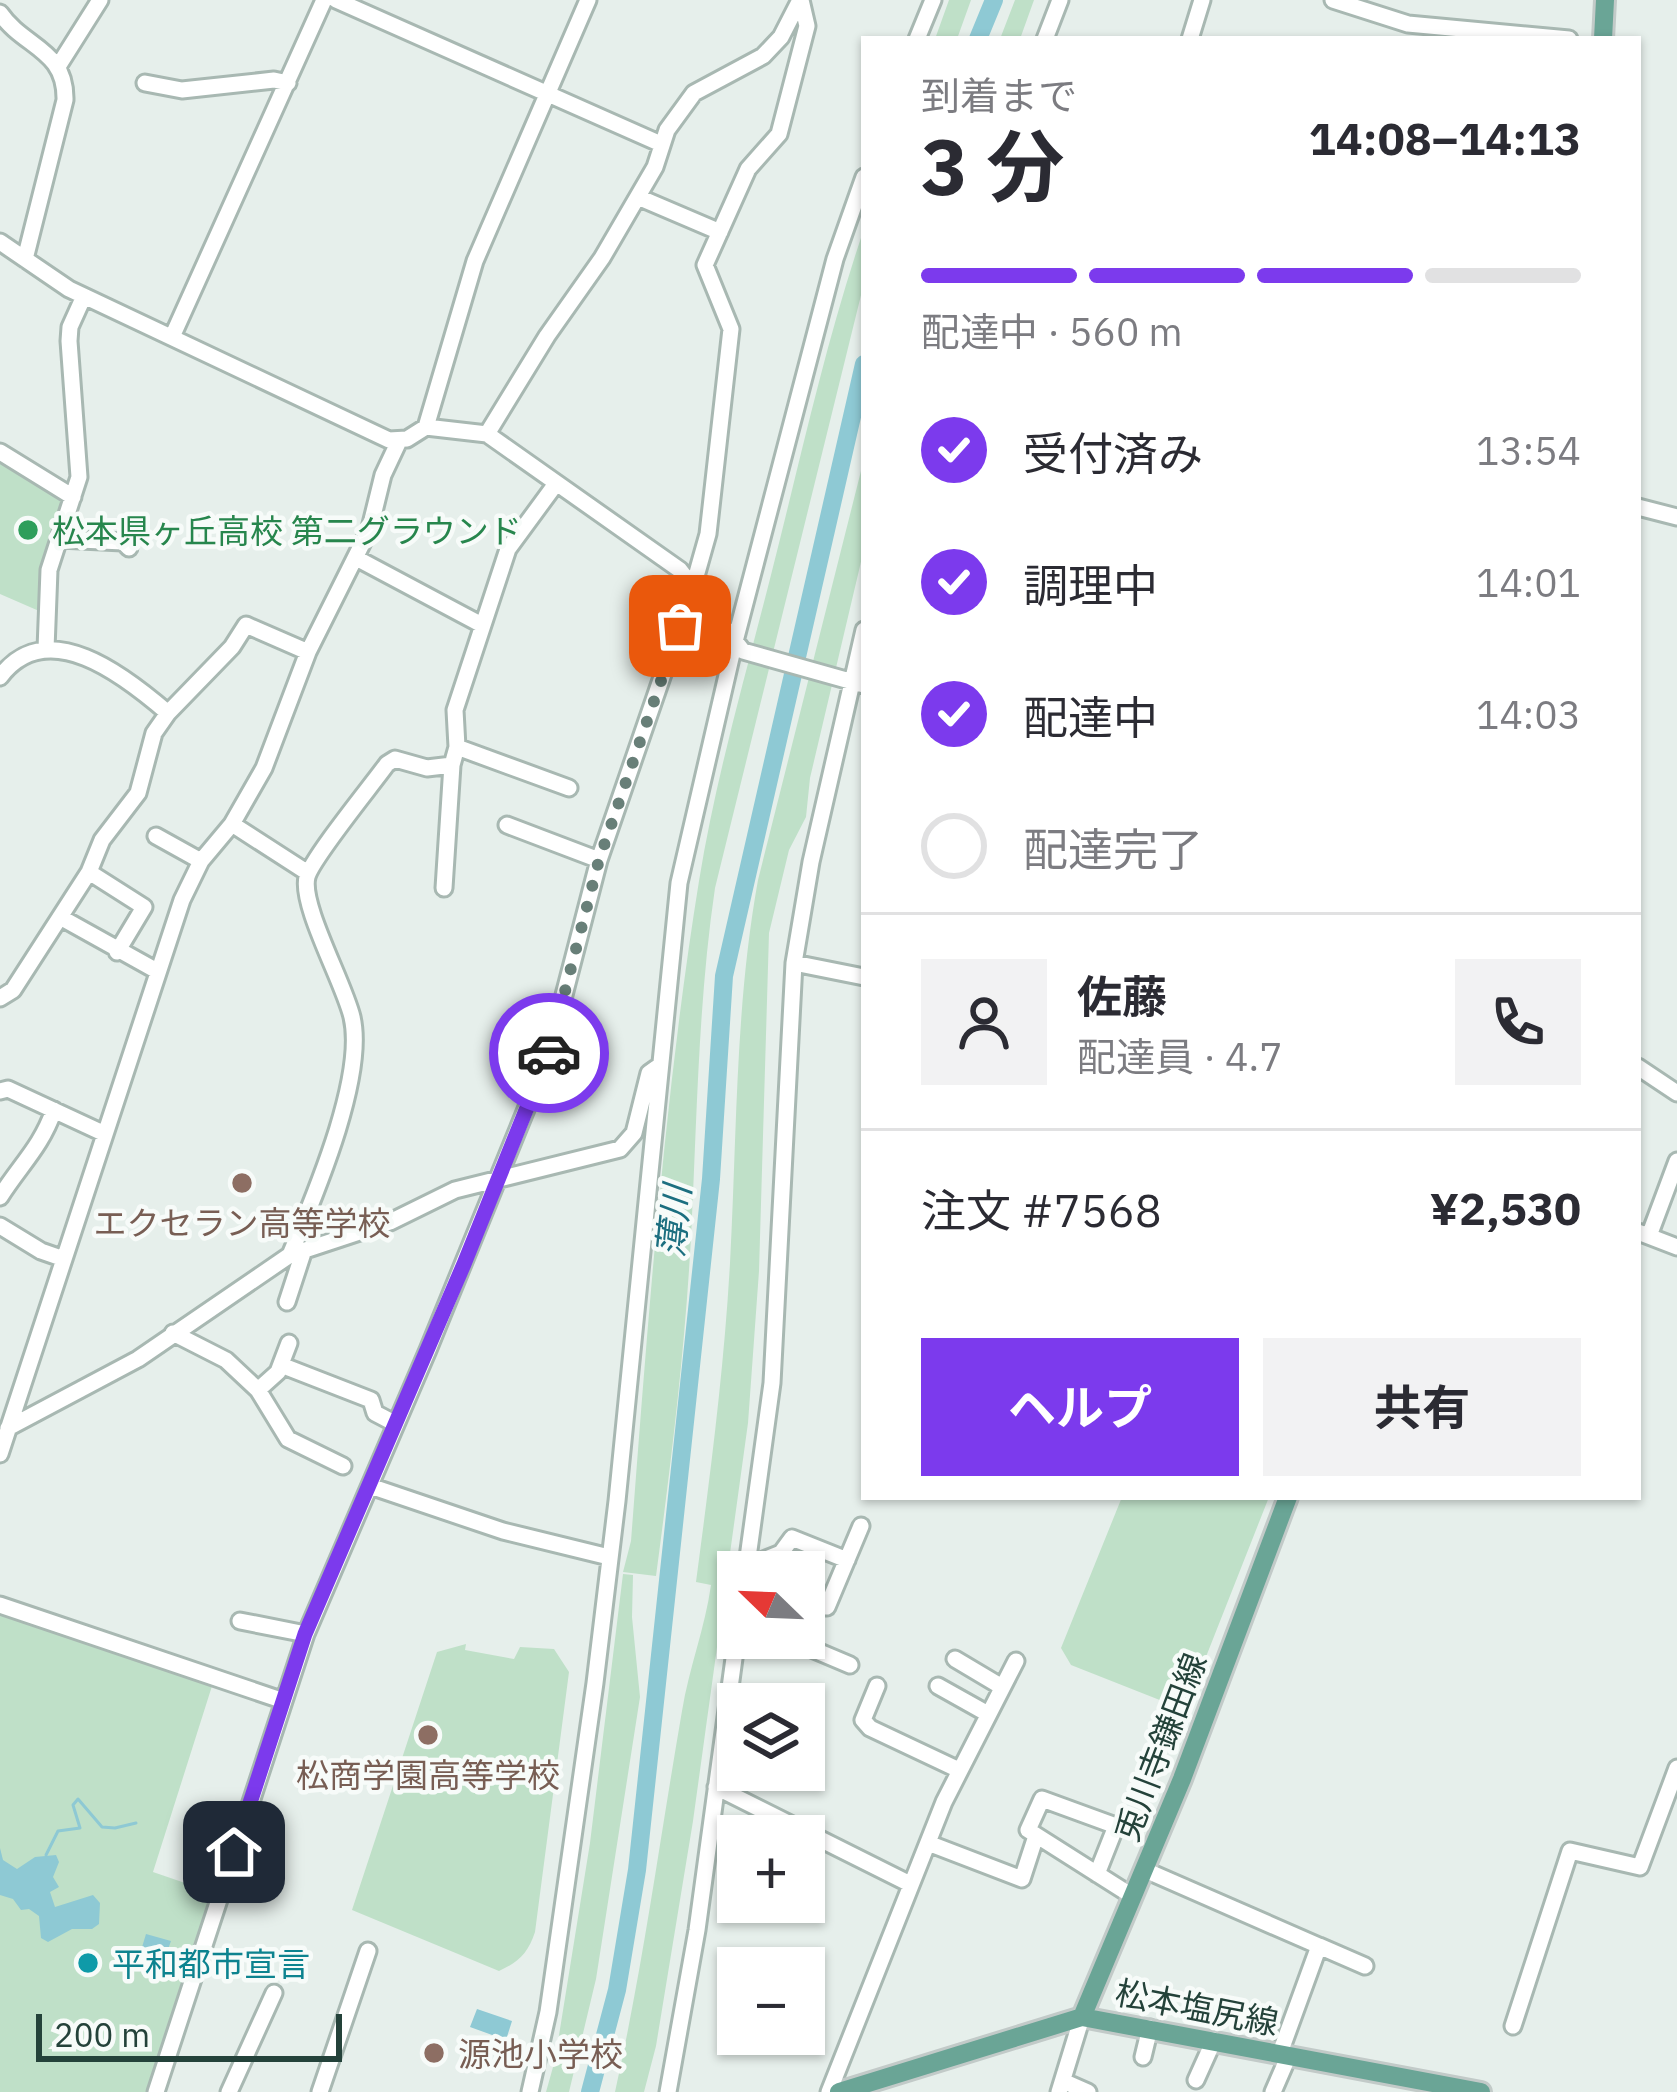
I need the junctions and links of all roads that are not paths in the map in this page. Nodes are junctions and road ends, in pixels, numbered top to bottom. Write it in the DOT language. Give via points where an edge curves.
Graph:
graph roads {
  1 [pos="100,0"];
  2 [pos="324,0"];
  3 [pos="336,0"];
  4 [pos="588,0"];
  5 [pos="800,0"];
  6 [pos="933,0"];
  7 [pos="1060,0"];
  8 [pos="1202,0"];
  9 [pos="1333,0"];
  10 [pos="1605,0"];
  11 [pos="0,13"];
  12 [pos="1406,32"];
  13 [pos="918,36"];
  14 [pos="1046,36"];
  15 [pos="1191,36"];
  16 [pos="1499,36"];
  17 [pos="1603,36"];
  18 [pos="59,65"];
  19 [pos="145,83"];
  20 [pos="287,83"];
  21 [pos="548,94"];
  22 [pos="661,144"];
  23 [pos="861,186"];
  24 [pos="638,197"];
  25 [pos="720,232"];
  26 [pos="0,242"];
  27 [pos="25,259"];
  28 [pos="84,296"];
  29 [pos="172,338"];
  30 [pos="427,428"];
  31 [pos="487,434"];
  32 [pos="399,441"];
  33 [pos="0,452"];
  34 [pos="555,484"];
  35 [pos="73,497"];
  36 [pos="1641,508"];
  37 [pos="1677,517"];
  38 [pos="59,538"];
  39 [pos="129,548"];
  40 [pos="358,559"];
  41 [pos="693,587"];
  42 [pos="482,626"];
  43 [pos="861,644"];
  44 [pos="739,648"];
  45 [pos="46,649"];
  46 [pos="308,652"];
  47 [pos="0,677"];
  48 [pos="853,682"];
  49 [pos="168,713"];
  50 [pos="457,748"];
  51 [pos="452,765"];
  52 [pos="569,788"];
  53 [pos="232,824"];
  54 [pos="506,825"];
  55 [pos="156,836"];
  56 [pos="599,860"];
  57 [pos="201,861"];
  58 [pos="89,872"];
  59 [pos="308,873"];
  60 [pos="444,888"];
  61 [pos="60,917"];
  62 [pos="117,952"];
  63 [pos="794,963"];
  64 [pos="157,971"];
  65 [pos="861,976"];
  66 [pos="0,998"];
  67 [pos="658,1066"];
  68 [pos="1641,1069"];
  69 [pos="0,1090"];
  70 [pos="1677,1093"];
  71 [pos="54,1110"];
  72 [pos="105,1134"];
  73 [pos="1677,1161"];
  74 [pos="500,1178"];
  75 [pos="0,1197"];
  76 [pos="0,1226"];
  77 [pos="1644,1234"];
  78 [pos="1677,1246"];
  79 [pos="296,1254"];
  80 [pos="64,1259"];
  81 [pos="287,1302"];
  82 [pos="173,1333"];
  83 [pos="289,1343"];
  84 [pos="281,1365"];
  85 [pos="258,1390"];
  86 [pos="396,1424"];
  87 [pos="8,1428"];
  88 [pos="0,1454"];
  89 [pos="343,1466"];
  90 [pos="370,1486"];
  91 [pos="1287,1500"];
  92 [pos="861,1526"];
  93 [pos="749,1551"];
  94 [pos="782,1551"];
  95 [pos="824,1551"];
  96 [pos="825,1551"];
  97 [pos="609,1557"];
  98 [pos="847,1560"];
  99 [pos="0,1605"];
  100 [pos="825,1605"];
  101 [pos="305,1634"];
  102 [pos="236,1638"];
  103 [pos="825,1654"];
  104 [pos="734,1659"];
  105 [pos="955,1659"];
  106 [pos="1016,1661"];
  107 [pos="850,1665"];
  108 [pos="877,1686"];
  109 [pos="938,1686"];
  110 [pos="1002,1687"];
  111 [pos="284,1701"];
  112 [pos="988,1714"];
  113 [pos="959,1770"];
  114 [pos="1677,1771"];
  115 [pos="716,1787"];
  116 [pos="1036,1836"];
  117 [pos="928,1843"];
  118 [pos="1145,1870"];
  119 [pos="1097,1874"];
  120 [pos="910,1884"];
  121 [pos="1132,1896"];
  122 [pos="1319,1946"];
  123 [pos="368,1951"];
  124 [pos="1365,1966"];
  125 [pos="274,1993"];
  126 [pos="1082,2017"];
  127 [pos="1513,2026"];
  128 [pos="1150,2028"];
  129 [pos="1214,2040"];
  130 [pos="1285,2054"];
  131 [pos="1143,2057"];
  132 [pos="1196,2080"];
  133 [pos="1061,2086"];
  134 [pos="1448,2089"];
  135 [pos="156,2092"];
  136 [pos="230,2092"];
  137 [pos="320,2092"];
  138 [pos="530,2092"];
  139 [pos="668,2092"];
  140 [pos="829,2092"];
  141 [pos="839,2092"];
  142 [pos="1088,2092"];
  143 [pos="1273,2092"];
  144 [pos="1481,2092"];
  1 -- 18 [label="street"];
  2 -- 20 [label="street"];
  3 -- 21 [label="street"];
  4 -- 21 [label="street"];
  5 -- 22 [label="street" via="763,56 694,93"];
  5 -- 25 [label="street" via="808,26 778,134 748,169"];
  6 -- 13 [label="street"];
  7 -- 14 [label="street"];
  8 -- 15 [label="street"];
  9 -- 12 [label="street"];
  10 -- 17 [label="main road"];
  11 -- 18 [label="street"];
  12 -- 16 [label="street"];
  18 -- 27 [label="street" via="65,100"];
  19 -- 20 [label="street" via="182,90"];
  20 -- 29 [label="street"];
  21 -- 22 [label="street"];
  21 -- 30 [label="street" via="475,261"];
  22 -- 24 [label="street"];
  23 -- 44 [label="street" via="835,260"];
  24 -- 25 [label="street"];
  24 -- 31 [label="street"];
  25 -- 41 [label="street" via="705,265 730,329 708,534"];
  26 -- 27 [label="street"];
  27 -- 28 [label="street"];
  28 -- 29 [label="street"];
  28 -- 35 [label="street" via="69,341 80,456"];
  29 -- 32 [label="street"];
  30 -- 31 [label="street"];
  30 -- 32 [label="street"];
  31 -- 34 [label="street"];
  32 -- 40 [label="street"];
  33 -- 35 [label="street"];
  34 -- 41 [label="street" via="670,561"];
  34 -- 42 [label="street" via="514,536"];
  35 -- 38 [label="street"];
  36 -- 37 [label="street"];
  38 -- 39 [label="street"];
  38 -- 45 [label="street" via="49,570"];
  40 -- 42 [label="street"];
  40 -- 46 [label="street"];
  41 -- 44 [label="street"];
  41 -- 56 [label="street"];
  42 -- 50 [label="street" via="455,710"];
  43 -- 48 [label="street"];
  44 -- 48 [label="street"];
  44 -- 67 [label="street" via="679,884"];
  45 -- 47 [label="street"];
  45 -- 49 [label="street" via="126,677"];
  46 -- 49 [label="street" via="246,626"];
  46 -- 53 [label="street" via="264,768"];
  48 -- 63 [label="street"];
  49 -- 58 [label="street" via="154,733 138,793"];
  50 -- 51 [label="street"];
  50 -- 52 [label="street"];
  51 -- 59 [label="street" via="387,764"];
  51 -- 60 [label="street"];
  53 -- 57 [label="street"];
  53 -- 59 [label="street"];
  54 -- 56 [label="street"];
  55 -- 57 [label="street"];
  56 -- 74 [label="street" via="549,1053"];
  57 -- 64 [label="street"];
  58 -- 61 [label="street"];
  58 -- 62 [label="street" via="144,907"];
  59 -- 79 [label="street" via="308,898 354,1041 331,1154"];
  61 -- 62 [label="street"];
  61 -- 66 [label="street"];
  62 -- 64 [label="street"];
  63 -- 65 [label="street"];
  63 -- 93 [label="street" via="772,1383"];
  64 -- 72 [label="street"];
  67 -- 74 [label="street" via="628,1144"];
  67 -- 97 [label="street"];
  68 -- 70 [label="street"];
  69 -- 71 [label="street"];
  71 -- 72 [label="street"];
  71 -- 75 [label="street" via="42,1145"];
  72 -- 80 [label="street"];
  73 -- 77 [label="street"];
  74 -- 79 [label="street"];
  74 -- 86 [label="street"];
  76 -- 80 [label="street"];
  77 -- 78 [label="street"];
  79 -- 81 [label="street"];
  79 -- 82 [label="street"];
  80 -- 87 [label="street"];
  82 -- 85 [label="street" via="226,1360"];
  82 -- 87 [label="street"];
  83 -- 84 [label="street"];
  84 -- 85 [label="street"];
  84 -- 86 [label="street" via="371,1400 375,1413"];
  85 -- 89 [label="street" via="287,1439"];
  86 -- 90 [label="street"];
  87 -- 88 [label="street"];
  90 -- 97 [label="street"];
  90 -- 101 [label="street"];
  91 -- 118 [label="main road, 兎川寺鎌田線"];
  92 -- 98 [label="street"];
  94 -- 95 [label="street" via="792,1538"];
  96 -- 98 [label="street"];
  97 -- 138 [label="street"];
  98 -- 100 [label="street"];
  99 -- 111 [label="street"];
  101 -- 102 [label="street" via="242,1616"];
  101 -- 111 [label="street"];
  103 -- 107 [label="street"];
  104 -- 115 [label="street"];
  105 -- 110 [label="street"];
  106 -- 110 [label="street"];
  108 -- 113 [label="street" via="863,1720 870,1728"];
  109 -- 112 [label="street"];
  110 -- 112 [label="street"];
  111 -- 135 [label="street"];
  112 -- 113 [label="street"];
  113 -- 117 [label="street"];
  114 -- 127 [label="street" via="1640,1867 1570,1851"];
  115 -- 120 [label="street"];
  115 -- 139 [label="street"];
  116 -- 117 [label="street" via="1022,1879"];
  116 -- 119 [label="street"];
  116 -- 119 [label="street" via="1028,1830 1042,1799 1116,1826"];
  117 -- 120 [label="street"];
  118 -- 121 [label="main road, 兎川寺鎌田線"];
  118 -- 122 [label="street"];
  119 -- 121 [label="street"];
  120 -- 140 [label="street"];
  121 -- 126 [label="main road, 兎川寺鎌田線"];
  122 -- 124 [label="street"];
  122 -- 130 [label="street"];
  123 -- 137 [label="street"];
  125 -- 136 [label="street"];
  126 -- 128 [label="main road, 松本塩尻線"];
  126 -- 133 [label="street"];
  126 -- 141 [label="main road, 松本塩尻線"];
  128 -- 129 [label="main road, 松本塩尻線"];
  128 -- 131 [label="street"];
  129 -- 130 [label="main road, 松本塩尻線"];
  129 -- 132 [label="street"];
  130 -- 134 [label="main road, 松本塩尻線"];
  130 -- 143 [label="street"];
  133 -- 142 [label="street"];
  134 -- 144 [label="main road, 松本塩尻線"];
}
